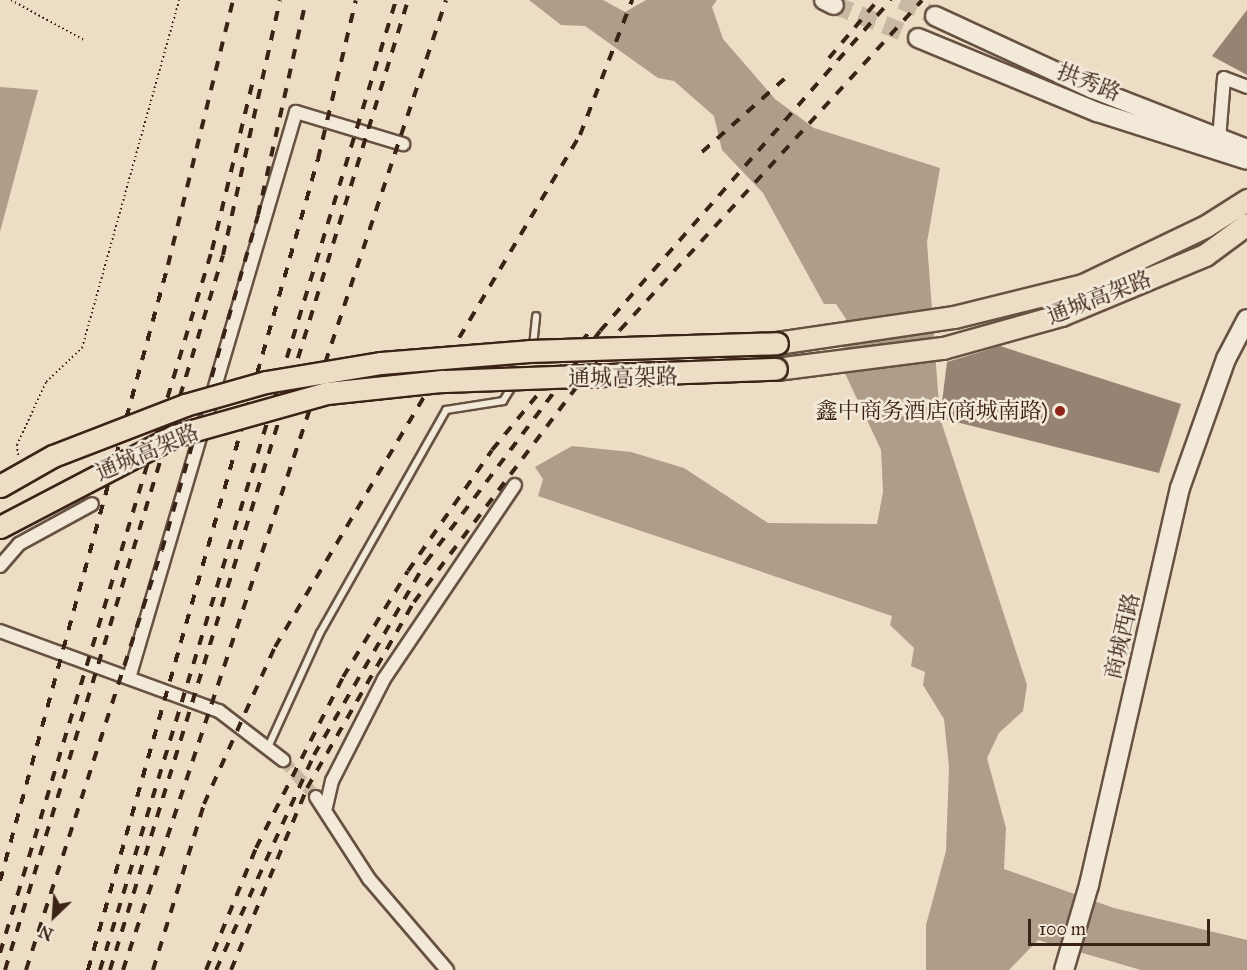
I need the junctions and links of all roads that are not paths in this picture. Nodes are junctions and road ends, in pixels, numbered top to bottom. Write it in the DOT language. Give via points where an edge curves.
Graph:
graph roads {
  1 [pos="935,16"];
  2 [pos="918,38"];
  3 [pos="1247,87"];
  4 [pos="1219,139"];
  5 [pos="403,144"];
  6 [pos="1247,149"];
  7 [pos="1247,160"];
  8 [pos="1247,200"];
  9 [pos="1247,224"];
  10 [pos="536,316"];
  11 [pos="1247,319"];
  12 [pos="515,485"];
  13 [pos="0,486"];
  14 [pos="92,504"];
  15 [pos="0,528"];
  16 [pos="0,566"];
  17 [pos="0,631"];
  18 [pos="129,678"];
  19 [pos="268,745"];
  20 [pos="283,760"];
  21 [pos="316,797"];
  22 [pos="326,807"];
  23 [pos="1066,966"];
  24 [pos="447,970"];
  1 -- 4 [label="main road, 拱秀路" via="1093,89"];
  2 -- 7 [label="main road, 拱秀路" via="1097,112"];
  3 -- 4 [label="street" via="1224,78"];
  4 -- 6 [label="main road, 拱秀路"];
  5 -- 18 [label="street" via="296,112"];
  8 -- 13 [label="highway, 通城高架路, bridge" via="1206,226 1083,285 954,317 777,343 472,356 381,363 266,382 185,405 53,456"];
  9 -- 15 [label="highway, 通城高架路, bridge" via="1205,255 1061,315 943,348 690,376 442,381 327,393 174,436"];
  10 -- 19 [label="lane" via="538,336 502,401 446,411 320,633"];
  11 -- 23 [label="main road, 商城西路" via="1226,359 1180,488 1089,885"];
  12 -- 22 [label="street" via="384,679 332,781"];
  14 -- 16 [label="street" via="19,544"];
  17 -- 18 [label="street"];
  18 -- 19 [label="street" via="219,711"];
  19 -- 20 [label="street"];
  21 -- 22 [label="street"];
  22 -- 24 [label="street" via="369,879"];
}
